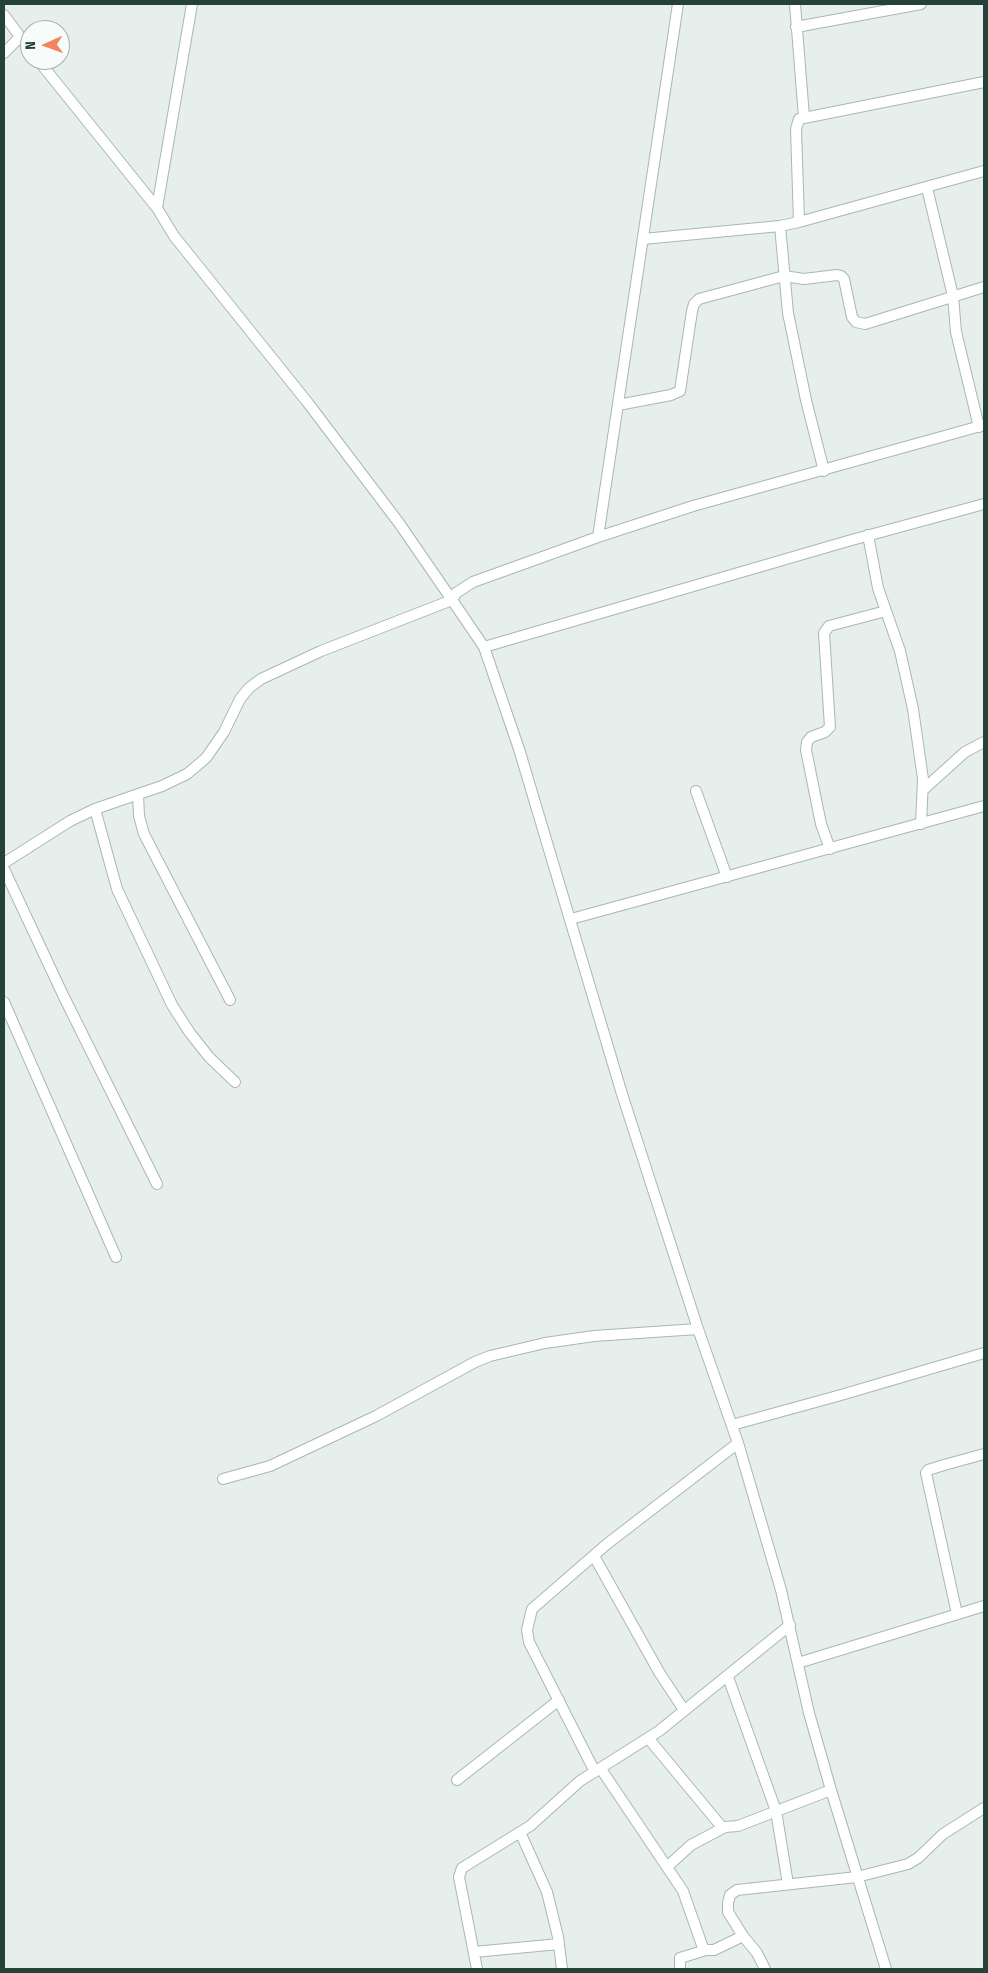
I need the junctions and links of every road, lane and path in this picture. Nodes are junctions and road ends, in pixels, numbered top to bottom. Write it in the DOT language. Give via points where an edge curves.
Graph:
graph roads {
  1 [pos="192,4"];
  2 [pos="678,4"];
  3 [pos="795,4"];
  4 [pos="922,4"];
  5 [pos="4,15"];
  6 [pos="796,27"];
  7 [pos="20,37"];
  8 [pos="4,52"];
  9 [pos="46,70"];
  10 [pos="984,82"];
  11 [pos="804,117"];
  12 [pos="984,171"];
  13 [pos="926,188"];
  14 [pos="157,208"];
  15 [pos="799,222"];
  16 [pos="780,226"];
  17 [pos="643,239"];
  18 [pos="784,276"];
  19 [pos="984,287"];
  20 [pos="953,296"];
  21 [pos="618,405"];
  22 [pos="981,426"];
  23 [pos="824,471"];
  24 [pos="984,504"];
  25 [pos="868,535"];
  26 [pos="598,537"];
  27 [pos="452,600"];
  28 [pos="886,611"];
  29 [pos="484,647"];
  30 [pos="984,742"];
  31 [pos="924,789"];
  32 [pos="696,791"];
  33 [pos="138,794"];
  34 [pos="984,806"];
  35 [pos="95,809"];
  36 [pos="920,824"];
  37 [pos="830,849"];
  38 [pos="4,863"];
  39 [pos="4,869"];
  40 [pos="726,877"];
  41 [pos="571,919"];
  42 [pos="230,1000"];
  43 [pos="4,1002"];
  44 [pos="235,1082"];
  45 [pos="157,1184"];
  46 [pos="116,1257"];
  47 [pos="698,1329"];
  48 [pos="984,1353"];
  49 [pos="732,1424"];
  50 [pos="738,1442"];
  51 [pos="984,1454"];
  52 [pos="223,1479"];
  53 [pos="594,1556"];
  54 [pos="984,1606"];
  55 [pos="957,1614"];
  56 [pos="790,1625"];
  57 [pos="798,1663"];
  58 [pos="728,1677"];
  59 [pos="559,1700"];
  60 [pos="684,1710"];
  61 [pos="648,1738"];
  62 [pos="598,1770"];
  63 [pos="457,1780"];
  64 [pos="831,1790"];
  65 [pos="984,1808"];
  66 [pos="776,1811"];
  67 [pos="725,1828"];
  68 [pos="520,1832"];
  69 [pos="667,1867"];
  70 [pos="857,1878"];
  71 [pos="788,1884"];
  72 [pos="743,1936"];
  73 [pos="559,1944"];
  74 [pos="706,1950"];
  75 [pos="474,1952"];
  76 [pos="477,1969"];
  77 [pos="562,1969"];
  78 [pos="680,1969"];
  79 [pos="765,1969"];
  80 [pos="886,1969"];
  1 -- 14 [label="street"];
  2 -- 17 [label="street"];
  3 -- 6 [label="street"];
  4 -- 6 [label="street"];
  5 -- 7 [label="street"];
  6 -- 11 [label="street"];
  7 -- 8 [label="street"];
  9 -- 14 [label="street"];
  10 -- 11 [label="street"];
  11 -- 15 [label="street" via="799,119 796,130"];
  12 -- 13 [label="street"];
  13 -- 15 [label="street"];
  13 -- 20 [label="street"];
  14 -- 27 [label="street" via="174,236 393,515"];
  15 -- 16 [label="street"];
  16 -- 17 [label="street"];
  16 -- 18 [label="street"];
  17 -- 21 [label="street"];
  18 -- 20 [label="street" via="804,279 841,276 852,317 856,322 865,324"];
  18 -- 21 [label="street" via="696,302 680,390 670,395"];
  18 -- 23 [label="street" via="788,313"];
  19 -- 20 [label="street"];
  20 -- 22 [label="street" via="956,332"];
  21 -- 26 [label="street"];
  22 -- 23 [label="street"];
  23 -- 26 [label="street" via="693,506"];
  24 -- 25 [label="street"];
  25 -- 28 [label="street"];
  25 -- 29 [label="street"];
  26 -- 27 [label="street" via="473,582 456,593"];
  27 -- 29 [label="street"];
  27 -- 33 [label="street" via="321,651 260,679 240,699 224,732 206,758 187,774"];
  28 -- 31 [label="street" via="906,671"];
  28 -- 37 [label="street" via="834,624 824,633 830,727 808,739 806,750 821,824"];
  29 -- 41 [label="street"];
  30 -- 31 [label="street" via="966,752"];
  31 -- 36 [label="street"];
  32 -- 40 [label="street"];
  33 -- 35 [label="street"];
  33 -- 42 [label="street" via="144,834"];
  34 -- 36 [label="street"];
  35 -- 38 [label="street"];
  35 -- 44 [label="street" via="117,890 172,1005 205,1052"];
  36 -- 37 [label="street"];
  37 -- 40 [label="street"];
  39 -- 45 [label="street"];
  40 -- 41 [label="street"];
  41 -- 47 [label="street" via="622,1094"];
  43 -- 46 [label="street"];
  47 -- 49 [label="street"];
  47 -- 52 [label="street" via="574,1339 490,1356 376,1416 270,1466"];
  48 -- 49 [label="street"];
  49 -- 50 [label="street"];
  50 -- 53 [label="street"];
  50 -- 56 [label="street"];
  51 -- 55 [label="street" via="926,1473"];
  53 -- 59 [label="street" via="532,1609 528,1619 529,1642"];
  53 -- 60 [label="street" via="654,1664"];
  54 -- 55 [label="street"];
  55 -- 57 [label="street"];
  56 -- 57 [label="street"];
  56 -- 58 [label="street"];
  57 -- 64 [label="street"];
  58 -- 60 [label="street"];
  58 -- 66 [label="street"];
  59 -- 62 [label="street"];
  59 -- 63 [label="street"];
  60 -- 61 [label="street"];
  61 -- 62 [label="street"];
  61 -- 67 [label="street"];
  62 -- 68 [label="street" via="580,1781"];
  62 -- 69 [label="street"];
  64 -- 66 [label="street"];
  64 -- 70 [label="street"];
  65 -- 70 [label="street" via="943,1834 908,1864"];
  66 -- 67 [label="street"];
  66 -- 71 [label="street"];
  67 -- 69 [label="street" via="690,1845"];
  68 -- 73 [label="street" via="544,1883"];
  68 -- 75 [label="street" via="465,1865 460,1872"];
  69 -- 74 [label="street" via="688,1901 700,1944"];
  70 -- 71 [label="street"];
  70 -- 80 [label="street"];
  71 -- 72 [label="street" via="737,1890 730,1895 728,1912"];
  72 -- 74 [label="street" via="714,1950"];
  72 -- 79 [label="street"];
  73 -- 75 [label="street"];
  73 -- 77 [label="street"];
  74 -- 78 [label="street" via="680,1958"];
  75 -- 76 [label="street"];
}
